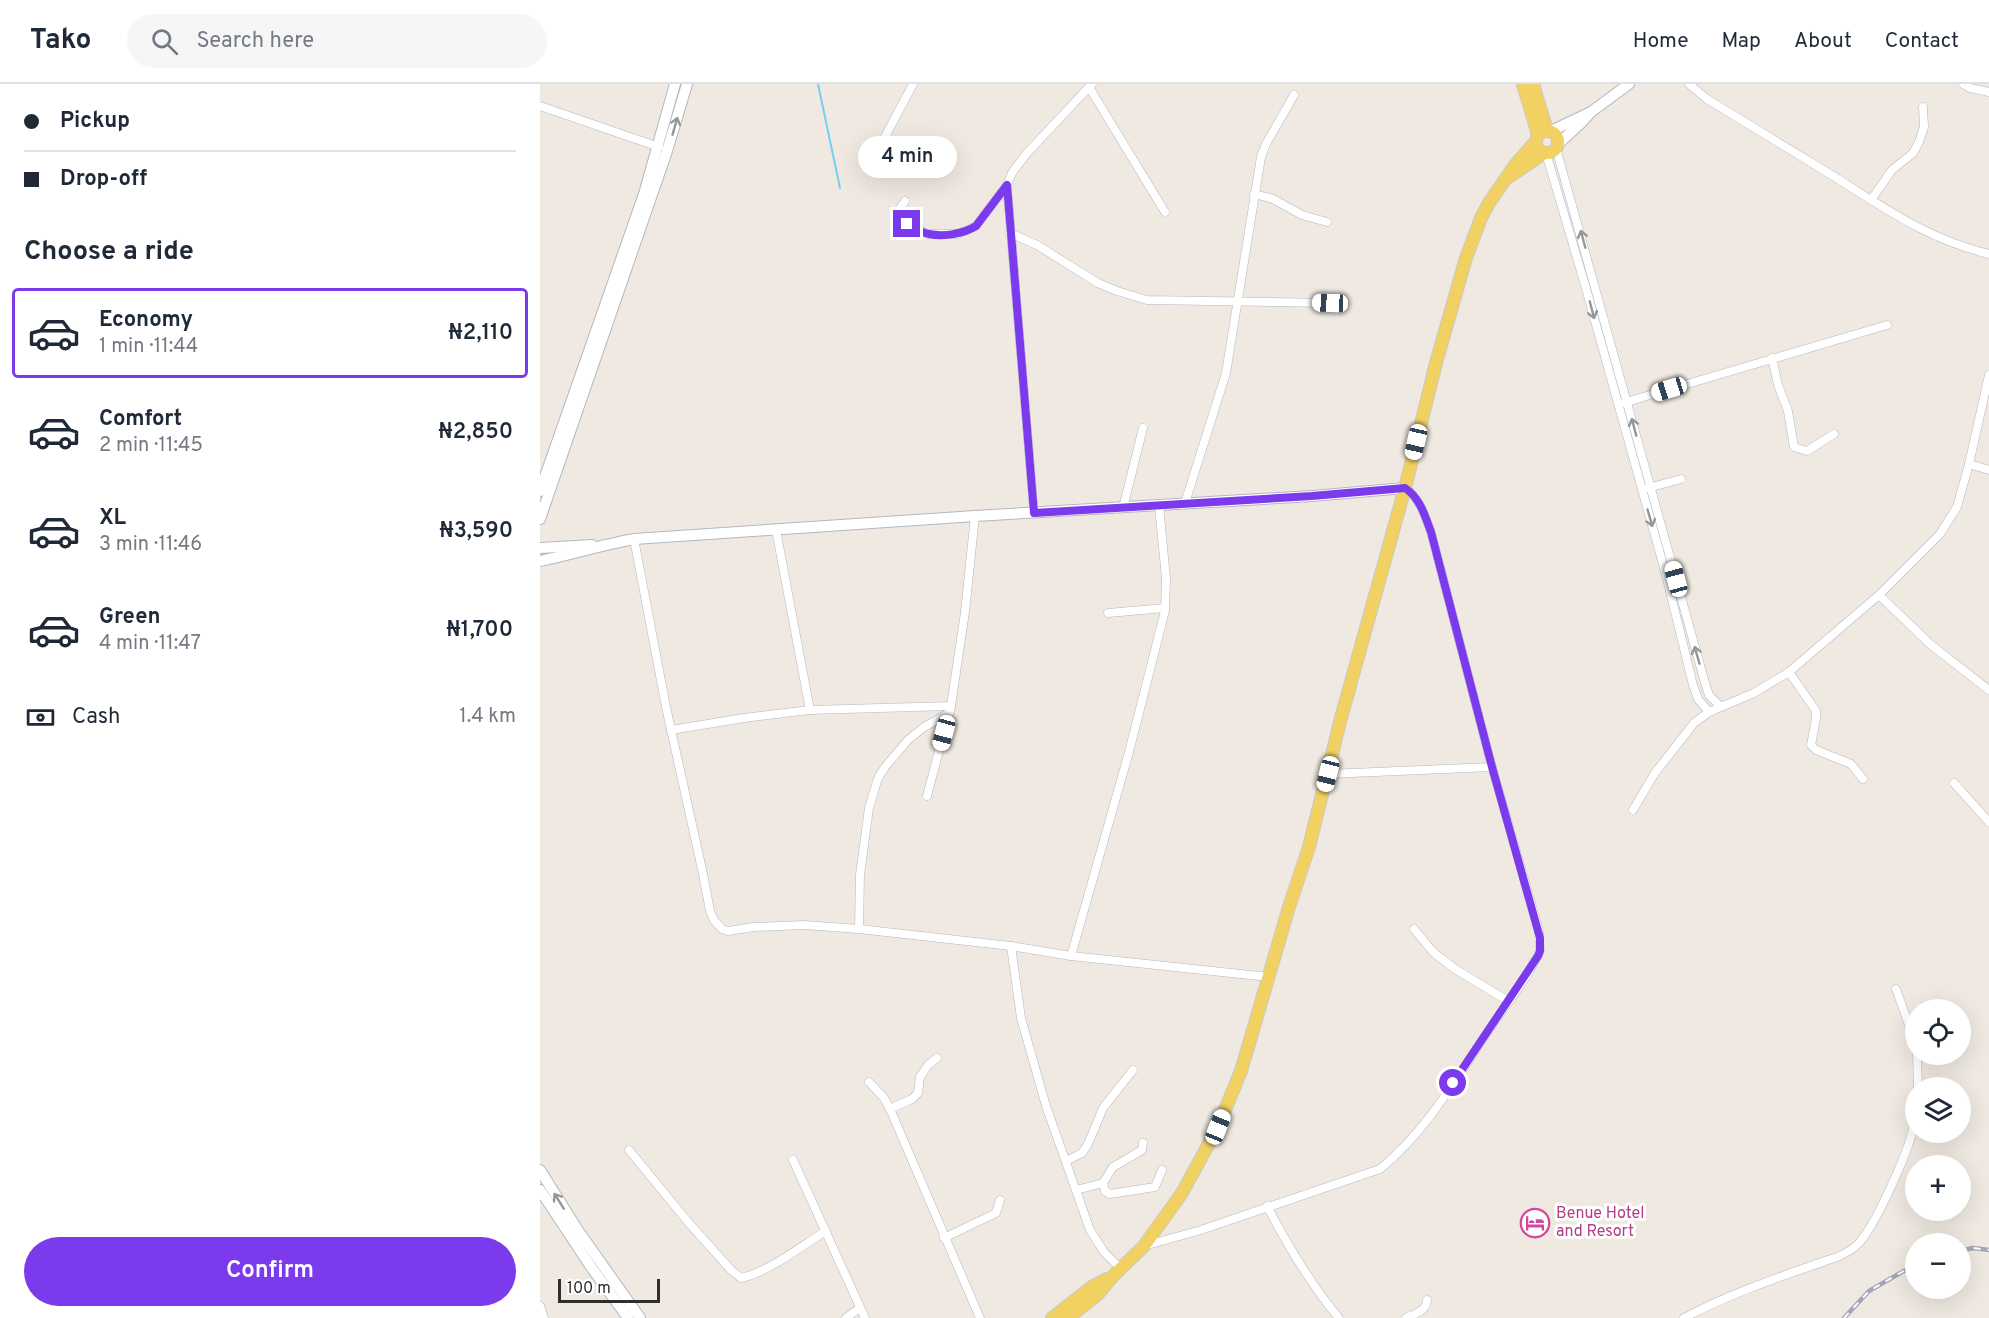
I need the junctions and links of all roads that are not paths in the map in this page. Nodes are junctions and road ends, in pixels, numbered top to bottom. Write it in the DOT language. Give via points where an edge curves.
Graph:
graph roads {
  1 [pos="675,84"];
  2 [pos="687,84"];
  3 [pos="913,84"];
  4 [pos="1523,84"];
  5 [pos="1533,84"];
  6 [pos="1629,84"];
  7 [pos="1689,84"];
  8 [pos="1963,84"];
  9 [pos="1091,86"];
  10 [pos="1989,92"];
  11 [pos="1294,95"];
  12 [pos="540,106"];
  13 [pos="1923,107"];
  14 [pos="1591,111"];
  15 [pos="1543,135"];
  16 [pos="659,147"];
  17 [pos="879,148"];
  18 [pos="1551,150"];
  19 [pos="1503,181"];
  20 [pos="1007,185"];
  21 [pos="1254,194"];
  22 [pos="1871,200"];
  23 [pos="905,201"];
  24 [pos="1164,212"];
  25 [pos="1327,222"];
  26 [pos="1010,233"];
  27 [pos="1989,254"];
  28 [pos="1238,301"];
  29 [pos="1330,303"];
  30 [pos="1887,325"];
  31 [pos="1772,358"];
  32 [pos="1989,375"];
  33 [pos="1628,402"];
  34 [pos="1618,404"];
  35 [pos="1143,428"];
  36 [pos="1834,434"];
  37 [pos="1642,457"];
  38 [pos="1633,459"];
  39 [pos="1969,464"];
  40 [pos="1989,470"];
  41 [pos="1681,479"];
  42 [pos="1651,487"];
  43 [pos="1405,488"];
  44 [pos="1641,489"];
  45 [pos="540,491"];
  46 [pos="1185,503"];
  47 [pos="1159,506"];
  48 [pos="1123,508"];
  49 [pos="1034,513"];
  50 [pos="975,516"];
  51 [pos="540,519"];
  52 [pos="776,530"];
  53 [pos="634,539"];
  54 [pos="598,545"];
  55 [pos="540,548"];
  56 [pos="540,561"];
  57 [pos="1680,592"];
  58 [pos="1671,595"];
  59 [pos="1879,595"];
  60 [pos="1165,608"];
  61 [pos="1108,613"];
  62 [pos="1789,672"];
  63 [pos="1989,690"];
  64 [pos="1721,706"];
  65 [pos="950,709"];
  66 [pos="810,710"];
  67 [pos="1709,712"];
  68 [pos="671,730"];
  69 [pos="1492,767"];
  70 [pos="1328,774"];
  71 [pos="1863,779"];
  72 [pos="1954,783"];
  73 [pos="927,796"];
  74 [pos="1633,810"];
  75 [pos="1989,822"];
  76 [pos="859,929"];
  77 [pos="1413,929"];
  78 [pos="1011,946"];
  79 [pos="1071,956"];
  80 [pos="1269,977"];
  81 [pos="1896,989"];
  82 [pos="1508,1001"];
  83 [pos="1905,1014"];
  84 [pos="937,1058"];
  85 [pos="1133,1070"];
  86 [pos="869,1082"];
  87 [pos="890,1108"];
  88 [pos="1143,1143"];
  89 [pos="1908,1143"];
  90 [pos="629,1150"];
  91 [pos="793,1160"];
  92 [pos="1066,1161"];
  93 [pos="540,1170"];
  94 [pos="1162,1170"];
  95 [pos="1103,1183"];
  96 [pos="540,1190"];
  97 [pos="1076,1190"];
  98 [pos="1000,1200"];
  99 [pos="1267,1206"];
  100 [pos="826,1231"];
  101 [pos="944,1238"];
  102 [pos="1144,1246"];
  103 [pos="600,1271"];
  104 [pos="1117,1272"];
  105 [pos="1427,1300"];
  106 [pos="540,1306"];
  107 [pos="860,1308"];
  108 [pos="544,1318"];
  109 [pos="628,1318"];
  110 [pos="640,1318"];
  111 [pos="846,1318"];
  112 [pos="865,1318"];
  113 [pos="981,1318"];
  114 [pos="1052,1318"];
  115 [pos="1068,1318"];
  116 [pos="1339,1318"];
  117 [pos="1406,1318"];
  118 [pos="1684,1318"];
  1 -- 16 [label="street"];
  51 -- 2 [label="street, one-way"];
  3 -- 17 [label="street"];
  4 -- 15 [label="main road"];
  5 -- 15 [label="main road"];
  6 -- 14 [label="street"];
  7 -- 22 [label="street"];
  8 -- 10 [label="street"];
  9 -- 20 [label="street" via="1027,153"];
  9 -- 24 [label="street"];
  11 -- 21 [label="street" via="1266,144"];
  12 -- 16 [label="street"];
  13 -- 22 [label="street" via="1924,127 1913,153 1892,170"];
  14 -- 15 [label="street"];
  14 -- 18 [label="street"];
  15 -- 18 [label="main road" via="1538,148"];
  15 -- 18 [label="main road" via="1557,138"];
  15 -- 19 [label="main road"];
  16 -- 45 [label="street"];
  18 -- 19 [label="main road"];
  33 -- 18 [label="street, one-way"];
  18 -- 34 [label="street, one-way"];
  19 -- 43 [label="main road" via="1481,218 1466,258"];
  20 -- 23 [label="street" via="976,226 958,234 928,234 907,224 899,210"];
  20 -- 26 [label="street"];
  21 -- 25 [label="street"];
  21 -- 28 [label="street"];
  22 -- 27 [label="street" via="1918,229"];
  26 -- 28 [label="street" via="1098,283 1132,297"];
  26 -- 49 [label="street"];
  28 -- 29 [label="street"];
  28 -- 46 [label="street" via="1226,373"];
  30 -- 31 [label="street"];
  31 -- 33 [label="street"];
  31 -- 36 [label="street" via="1794,447 1807,451"];
  32 -- 39 [label="street"];
  33 -- 34 [label="street"];
  37 -- 33 [label="street, one-way"];
  34 -- 38 [label="street"];
  35 -- 48 [label="street"];
  37 -- 38 [label="street"];
  37 -- 42 [label="street"];
  38 -- 44 [label="street"];
  39 -- 40 [label="street"];
  39 -- 59 [label="street" via="1957,507 1946,525"];
  41 -- 42 [label="street"];
  42 -- 44 [label="street"];
  42 -- 57 [label="street"];
  43 -- 46 [label="street"];
  43 -- 69 [label="street" via="1419,504 1431,532"];
  43 -- 70 [label="main road"];
  44 -- 58 [label="street, one-way"];
  46 -- 47 [label="street"];
  47 -- 48 [label="street"];
  47 -- 60 [label="street"];
  48 -- 49 [label="street"];
  49 -- 50 [label="street"];
  50 -- 52 [label="street"];
  50 -- 65 [label="street"];
  52 -- 53 [label="street"];
  52 -- 66 [label="street"];
  53 -- 54 [label="street"];
  53 -- 68 [label="street"];
  54 -- 55 [label="street"];
  54 -- 56 [label="street"];
  57 -- 58 [label="street"];
  64 -- 57 [label="street, one-way" via="1709,695"];
  58 -- 67 [label="street" via="1693,685"];
  59 -- 62 [label="street"];
  59 -- 63 [label="street" via="1930,644"];
  60 -- 61 [label="street"];
  60 -- 79 [label="street"];
  62 -- 64 [label="street" via="1754,693"];
  62 -- 71 [label="street" via="1816,711 1811,745 1851,764"];
  64 -- 67 [label="street"];
  65 -- 66 [label="street"];
  65 -- 73 [label="street"];
  65 -- 76 [label="street" via="908,740 878,778 869,808 860,875"];
  66 -- 68 [label="street"];
  67 -- 74 [label="street" via="1694,723 1655,773"];
  68 -- 76 [label="street" via="710,911 717,925 728,931 804,925"];
  69 -- 70 [label="street"];
  69 -- 82 [label="street" via="1540,938 1540,951"];
  70 -- 80 [label="main road"];
  72 -- 75 [label="street"];
  76 -- 78 [label="street"];
  77 -- 82 [label="street" via="1455,969"];
  78 -- 79 [label="street"];
  78 -- 92 [label="street" via="1021,1018"];
  79 -- 80 [label="street"];
  80 -- 102 [label="main road" via="1241,1071 1218,1127 1182,1193"];
  81 -- 83 [label="street"];
  82 -- 99 [label="street" via="1423,1124 1388,1162 1373,1172"];
  84 -- 87 [label="street" via="920,1077 918,1093"];
  85 -- 92 [label="street" via="1103,1108 1082,1153"];
  86 -- 87 [label="street"];
  87 -- 101 [label="street"];
  88 -- 95 [label="street" via="1142,1150 1113,1167"];
  89 -- 118 [label="street" via="1872,1223 1848,1252 1720,1300"];
  90 -- 100 [label="street" via="688,1222 741,1278 780,1260"];
  91 -- 100 [label="street"];
  92 -- 97 [label="street"];
  103 -- 93 [label="street, one-way"];
  94 -- 95 [label="street" via="1155,1187 1110,1194"];
  95 -- 97 [label="street"];
  96 -- 103 [label="street"];
  97 -- 104 [label="street" via="1090,1230"];
  98 -- 101 [label="street" via="996,1213"];
  99 -- 102 [label="street"];
  99 -- 116 [label="street" via="1295,1257"];
  100 -- 107 [label="street"];
  101 -- 113 [label="street"];
  102 -- 104 [label="main road"];
  103 -- 109 [label="street"];
  103 -- 110 [label="street"];
  104 -- 114 [label="main road"];
  104 -- 115 [label="main road" via="1098,1294"];
  105 -- 117 [label="street" via="1424,1309"];
  106 -- 108 [label="street"];
  107 -- 111 [label="street"];
  107 -- 112 [label="street"];
}
